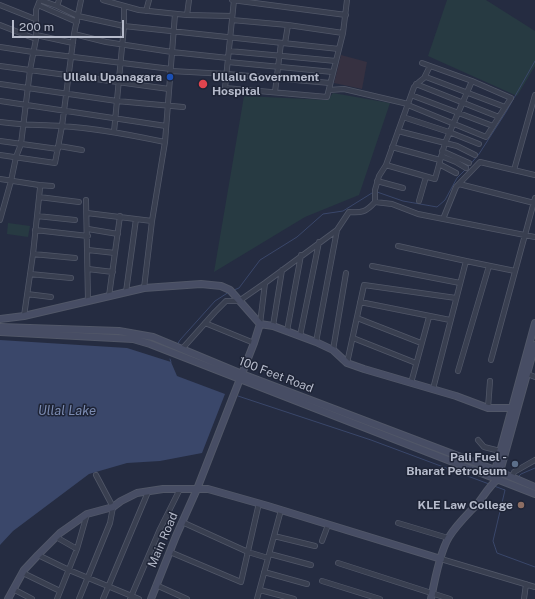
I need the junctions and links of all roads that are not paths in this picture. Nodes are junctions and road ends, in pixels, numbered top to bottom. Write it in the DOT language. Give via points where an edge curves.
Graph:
graph roads {
  1 [pos="59,0"];
  2 [pos="81,0"];
  3 [pos="103,0"];
  4 [pos="148,0"];
  5 [pos="189,0"];
  6 [pos="231,0"];
  7 [pos="234,0"];
  8 [pos="277,0"];
  9 [pos="347,0"];
  10 [pos="39,2"];
  11 [pos="0,5"];
  12 [pos="57,6"];
  13 [pos="124,6"];
  14 [pos="274,6"];
  15 [pos="146,11"];
  16 [pos="175,14"];
  17 [pos="187,15"];
  18 [pos="346,15"];
  19 [pos="78,16"];
  20 [pos="36,18"];
  21 [pos="232,18"];
  22 [pos="77,22"];
  23 [pos="0,25"];
  24 [pos="288,25"];
  25 [pos="124,26"];
  26 [pos="174,32"];
  27 [pos="343,33"];
  28 [pos="74,34"];
  29 [pos="36,37"];
  30 [pos="230,38"];
  31 [pos="73,43"];
  32 [pos="283,43"];
  33 [pos="122,44"];
  34 [pos="0,47"];
  35 [pos="339,49"];
  36 [pos="33,52"];
  37 [pos="172,52"];
  38 [pos="229,52"];
  39 [pos="71,56"];
  40 [pos="280,56"];
  41 [pos="228,60"];
  42 [pos="336,61"];
  43 [pos="120,63"];
  44 [pos="422,63"];
  45 [pos="0,66"];
  46 [pos="430,66"];
  47 [pos="278,67"];
  48 [pos="30,70"];
  49 [pos="171,70"];
  50 [pos="333,72"];
  51 [pos="227,74"];
  52 [pos="69,75"];
  53 [pos="426,77"];
  54 [pos="276,79"];
  55 [pos="118,82"];
  56 [pos="472,82"];
  57 [pos="330,83"];
  58 [pos="0,84"];
  59 [pos="416,84"];
  60 [pos="28,88"];
  61 [pos="169,88"];
  62 [pos="329,90"];
  63 [pos="275,92"];
  64 [pos="468,92"];
  65 [pos="66,93"];
  66 [pos="535,94"];
  67 [pos="412,95"];
  68 [pos="117,100"];
  69 [pos="0,101"];
  70 [pos="463,103"];
  71 [pos="408,104"];
  72 [pos="26,106"];
  73 [pos="168,106"];
  74 [pos="183,107"];
  75 [pos="505,108"];
  76 [pos="64,111"];
  77 [pos="458,113"];
  78 [pos="115,117"];
  79 [pos="403,117"];
  80 [pos="499,117"];
  81 [pos="0,122"];
  82 [pos="453,123"];
  83 [pos="24,125"];
  84 [pos="62,126"];
  85 [pos="166,126"];
  86 [pos="493,126"];
  87 [pos="398,131"];
  88 [pos="114,132"];
  89 [pos="449,132"];
  90 [pos="0,141"];
  91 [pos="165,142"];
  92 [pos="445,143"];
  93 [pos="21,144"];
  94 [pos="479,144"];
  95 [pos="392,147"];
  96 [pos="58,148"];
  97 [pos="82,150"];
  98 [pos="0,155"];
  99 [pos="475,155"];
  100 [pos="16,156"];
  101 [pos="440,158"];
  102 [pos="469,163"];
  103 [pos="386,165"];
  104 [pos="466,168"];
  105 [pos="514,170"];
  106 [pos="456,173"];
  107 [pos="535,175"];
  108 [pos="426,177"];
  109 [pos="0,179"];
  110 [pos="11,181"];
  111 [pos="377,181"];
  112 [pos="459,184"];
  113 [pos="39,185"];
  114 [pos="52,186"];
  115 [pos="403,188"];
  116 [pos="39,197"];
  117 [pos="86,200"];
  118 [pos="420,201"];
  119 [pos="534,201"];
  120 [pos="79,202"];
  121 [pos="375,202"];
  122 [pos="87,213"];
  123 [pos="37,216"];
  124 [pos="120,216"];
  125 [pos="136,219"];
  126 [pos="443,219"];
  127 [pos="0,220"];
  128 [pos="74,220"];
  129 [pos="152,221"];
  130 [pos="88,229"];
  131 [pos="35,230"];
  132 [pos="337,230"];
  133 [pos="118,234"];
  134 [pos="525,235"];
  135 [pos="88,236"];
  136 [pos="535,237"];
  137 [pos="319,242"];
  138 [pos="398,246"];
  139 [pos="88,250"];
  140 [pos="115,253"];
  141 [pos="33,254"];
  142 [pos="301,255"];
  143 [pos="75,258"];
  144 [pos="466,261"];
  145 [pos="372,266"];
  146 [pos="489,266"];
  147 [pos="88,269"];
  148 [pos="282,270"];
  149 [pos="515,271"];
  150 [pos="113,272"];
  151 [pos="346,273"];
  152 [pos="30,274"];
  153 [pos="71,278"];
  154 [pos="264,283"];
  155 [pos="460,283"];
  156 [pos="144,288"];
  157 [pos="126,292"];
  158 [pos="27,294"];
  159 [pos="109,296"];
  160 [pos="51,297"];
  161 [pos="456,298"];
  162 [pos="88,300"];
  163 [pos="239,301"];
  164 [pos="360,302"];
  165 [pos="24,316"];
  166 [pos="429,317"];
  167 [pos="357,318"];
  168 [pos="0,319"];
  169 [pos="450,320"];
  170 [pos="205,323"];
  171 [pos="535,323"];
  172 [pos="260,324"];
  173 [pos="272,326"];
  174 [pos="0,327"];
  175 [pos="287,331"];
  176 [pos="0,332"];
  177 [pos="300,336"];
  178 [pos="353,338"];
  179 [pos="316,342"];
  180 [pos="254,343"];
  181 [pos="421,343"];
  182 [pos="535,344"];
  183 [pos="177,350"];
  184 [pos="333,350"];
  185 [pos="491,360"];
  186 [pos="348,363"];
  187 [pos="416,363"];
  188 [pos="458,371"];
  189 [pos="524,373"];
  190 [pos="240,376"];
  191 [pos="535,377"];
  192 [pos="490,381"];
  193 [pos="411,383"];
  194 [pos="432,389"];
  195 [pos="488,408"];
  196 [pos="512,408"];
  197 [pos="478,440"];
  198 [pos="500,451"];
  199 [pos="535,460"];
  200 [pos="497,474"];
  201 [pos="96,475"];
  202 [pos="513,480"];
  203 [pos="535,487"];
  204 [pos="180,489"];
  205 [pos="197,489"];
  206 [pos="148,492"];
  207 [pos="535,494"];
  208 [pos="259,503"];
  209 [pos="113,507"];
  210 [pos="281,510"];
  211 [pos="87,514"];
  212 [pos="182,522"];
  213 [pos="398,522"];
  214 [pos="328,524"];
  215 [pos="274,536"];
  216 [pos="56,537"];
  217 [pos="448,538"];
  218 [pos="322,541"];
  219 [pos="315,546"];
  220 [pos="77,549"];
  221 [pos="170,552"];
  222 [pos="248,552"];
  223 [pos="38,555"];
  224 [pos="269,556"];
  225 [pos="441,559"];
  226 [pos="338,563"];
  227 [pos="310,565"];
  228 [pos="69,570"];
  229 [pos="264,572"];
  230 [pos="23,573"];
  231 [pos="88,578"];
  232 [pos="322,581"];
  233 [pos="307,584"];
  234 [pos="526,584"];
  235 [pos="156,585"];
  236 [pos="535,586"];
  237 [pos="108,587"];
  238 [pos="13,589"];
  239 [pos="260,590"];
  240 [pos="60,591"];
  241 [pos="431,596"];
  242 [pos="131,598"];
  243 [pos="8,599"];
  244 [pos="32,599"];
  245 [pos="57,599"];
  246 [pos="79,599"];
  247 [pos="103,599"];
  248 [pos="139,599"];
  249 [pos="151,599"];
  250 [pos="187,599"];
  251 [pos="257,599"];
  252 [pos="294,599"];
  253 [pos="380,599"];
  254 [pos="450,599"];
  255 [pos="524,599"];
  1 -- 12 [label="street"];
  2 -- 19 [label="street"];
  3 -- 13 [label="street"];
  4 -- 15 [label="street"];
  5 -- 17 [label="street"];
  6 -- 7 [label="street"];
  7 -- 14 [label="street"];
  7 -- 21 [label="street"];
  8 -- 14 [label="street"];
  9 -- 18 [label="street"];
  10 -- 12 [label="street"];
  10 -- 20 [label="street"];
  10 -- 22 [label="street"];
  11 -- 20 [label="street"];
  12 -- 19 [label="street"];
  13 -- 15 [label="street"];
  13 -- 25 [label="street"];
  14 -- 18 [label="street"];
  15 -- 16 [label="street"];
  16 -- 17 [label="street"];
  16 -- 26 [label="street"];
  17 -- 21 [label="street"];
  18 -- 27 [label="street"];
  19 -- 22 [label="street"];
  19 -- 25 [label="street"];
  20 -- 29 [label="street"];
  21 -- 24 [label="street"];
  21 -- 30 [label="street"];
  22 -- 28 [label="street"];
  23 -- 29 [label="street"];
  24 -- 27 [label="street"];
  24 -- 32 [label="street"];
  25 -- 26 [label="street"];
  25 -- 33 [label="street"];
  26 -- 30 [label="street"];
  26 -- 37 [label="street"];
  27 -- 35 [label="street"];
  28 -- 31 [label="street"];
  28 -- 33 [label="street"];
  29 -- 31 [label="street"];
  29 -- 36 [label="street"];
  30 -- 32 [label="street"];
  30 -- 38 [label="street"];
  31 -- 39 [label="street"];
  32 -- 35 [label="street"];
  32 -- 40 [label="street"];
  33 -- 37 [label="street"];
  33 -- 43 [label="street"];
  34 -- 36 [label="street"];
  35 -- 42 [label="street"];
  36 -- 39 [label="street"];
  36 -- 48 [label="street"];
  37 -- 41 [label="street"];
  37 -- 49 [label="street"];
  38 -- 40 [label="street"];
  38 -- 41 [label="street"];
  39 -- 43 [label="street"];
  39 -- 52 [label="street"];
  40 -- 42 [label="street"];
  40 -- 47 [label="street"];
  41 -- 47 [label="street"];
  41 -- 51 [label="street"];
  42 -- 50 [label="street"];
  43 -- 49 [label="street"];
  43 -- 55 [label="street"];
  44 -- 46 [label="street"];
  45 -- 48 [label="street"];
  46 -- 53 [label="street"];
  46 -- 56 [label="street"];
  47 -- 50 [label="street"];
  47 -- 54 [label="street"];
  48 -- 52 [label="street"];
  48 -- 60 [label="street"];
  49 -- 51 [label="street"];
  49 -- 61 [label="street"];
  50 -- 57 [label="street"];
  51 -- 54 [label="street"];
  51 -- 63 [label="street" via="226,88"];
  52 -- 55 [label="street"];
  52 -- 65 [label="street"];
  53 -- 59 [label="street"];
  53 -- 64 [label="street"];
  54 -- 57 [label="street"];
  54 -- 63 [label="street"];
  55 -- 61 [label="street"];
  55 -- 68 [label="street"];
  56 -- 64 [label="street"];
  56 -- 75 [label="street" via="511,98"];
  57 -- 62 [label="street"];
  58 -- 60 [label="street"];
  59 -- 67 [label="street"];
  59 -- 70 [label="street"];
  60 -- 65 [label="street"];
  60 -- 72 [label="street"];
  61 -- 73 [label="street"];
  62 -- 63 [label="street" via="327,97"];
  62 -- 71 [label="street" via="344,88"];
  64 -- 70 [label="street"];
  64 -- 75 [label="street"];
  65 -- 68 [label="street"];
  65 -- 76 [label="street"];
  66 -- 105 [label="street"];
  67 -- 71 [label="street"];
  67 -- 77 [label="street"];
  68 -- 73 [label="street"];
  68 -- 78 [label="street"];
  69 -- 72 [label="street"];
  70 -- 77 [label="street"];
  70 -- 80 [label="street"];
  71 -- 79 [label="street"];
  71 -- 82 [label="street"];
  72 -- 76 [label="street"];
  72 -- 83 [label="street"];
  73 -- 74 [label="street"];
  73 -- 85 [label="street"];
  75 -- 80 [label="street"];
  76 -- 78 [label="street"];
  76 -- 84 [label="street"];
  77 -- 82 [label="street"];
  77 -- 86 [label="street"];
  78 -- 85 [label="street"];
  78 -- 88 [label="street"];
  79 -- 87 [label="street"];
  79 -- 89 [label="street"];
  80 -- 86 [label="street"];
  81 -- 83 [label="street"];
  82 -- 86 [label="street" via="486,136"];
  82 -- 89 [label="street"];
  83 -- 84 [label="street"];
  83 -- 93 [label="street"];
  84 -- 88 [label="street"];
  84 -- 96 [label="street"];
  85 -- 91 [label="street"];
  87 -- 92 [label="street"];
  87 -- 95 [label="street"];
  88 -- 91 [label="street"];
  89 -- 92 [label="street"];
  89 -- 94 [label="street"];
  90 -- 93 [label="street"];
  91 -- 129 [label="street"];
  92 -- 99 [label="street"];
  92 -- 101 [label="street"];
  93 -- 96 [label="street"];
  93 -- 100 [label="street"];
  95 -- 101 [label="street"];
  95 -- 103 [label="street"];
  96 -- 97 [label="street"];
  96 -- 100 [label="street" via="55,162"];
  98 -- 100 [label="street"];
  100 -- 110 [label="street"];
  101 -- 102 [label="street"];
  101 -- 104 [label="street" via="456,162"];
  101 -- 106 [label="street"];
  101 -- 108 [label="street" via="435,179"];
  103 -- 108 [label="street"];
  103 -- 111 [label="street"];
  105 -- 107 [label="street"];
  105 -- 112 [label="street" via="480,162"];
  108 -- 118 [label="street"];
  109 -- 110 [label="street"];
  110 -- 113 [label="street"];
  110 -- 127 [label="street"];
  111 -- 115 [label="street"];
  111 -- 121 [label="street"];
  112 -- 119 [label="street"];
  112 -- 126 [label="street"];
  113 -- 114 [label="street"];
  113 -- 116 [label="street"];
  116 -- 120 [label="street"];
  116 -- 123 [label="street"];
  117 -- 122 [label="street"];
  119 -- 134 [label="street"];
  121 -- 126 [label="street" via="392,204 418,214"];
  121 -- 132 [label="street" via="360,213 349,212"];
  122 -- 124 [label="street"];
  122 -- 130 [label="street"];
  123 -- 128 [label="street"];
  123 -- 131 [label="street"];
  124 -- 125 [label="street"];
  124 -- 133 [label="street"];
  125 -- 129 [label="street"];
  125 -- 157 [label="street"];
  126 -- 134 [label="street"];
  129 -- 156 [label="street"];
  130 -- 133 [label="street"];
  130 -- 135 [label="street"];
  131 -- 135 [label="street"];
  131 -- 141 [label="street"];
  132 -- 137 [label="street"];
  132 -- 179 [label="street"];
  133 -- 140 [label="street"];
  134 -- 136 [label="street"];
  134 -- 149 [label="street"];
  135 -- 139 [label="street"];
  137 -- 142 [label="street"];
  137 -- 177 [label="street"];
  138 -- 144 [label="street"];
  139 -- 140 [label="street"];
  139 -- 147 [label="street"];
  140 -- 150 [label="street"];
  141 -- 143 [label="street"];
  141 -- 152 [label="street"];
  142 -- 148 [label="street"];
  142 -- 175 [label="street"];
  144 -- 146 [label="street"];
  144 -- 155 [label="street"];
  145 -- 155 [label="street"];
  146 -- 149 [label="street"];
  146 -- 188 [label="street"];
  147 -- 150 [label="street"];
  147 -- 162 [label="street"];
  148 -- 154 [label="street"];
  148 -- 173 [label="street"];
  149 -- 185 [label="street"];
  150 -- 159 [label="street"];
  151 -- 184 [label="street"];
  152 -- 153 [label="street"];
  152 -- 158 [label="street"];
  154 -- 163 [label="street"];
  154 -- 172 [label="street"];
  155 -- 161 [label="street"];
  156 -- 157 [label="street"];
  156 -- 163 [label="street" via="201,284 221,286 230,290"];
  157 -- 159 [label="street"];
  158 -- 160 [label="street"];
  158 -- 165 [label="street"];
  159 -- 162 [label="street"];
  161 -- 164 [label="street" via="364,285"];
  161 -- 169 [label="street"];
  162 -- 165 [label="street"];
  163 -- 170 [label="street" via="226,302"];
  163 -- 172 [label="street"];
  164 -- 166 [label="street"];
  164 -- 167 [label="street"];
  165 -- 168 [label="street"];
  166 -- 169 [label="street"];
  166 -- 181 [label="street"];
  167 -- 178 [label="street"];
  167 -- 181 [label="street"];
  169 -- 194 [label="street"];
  170 -- 180 [label="street"];
  170 -- 183 [label="street"];
  171 -- 189 [label="street"];
  172 -- 173 [label="street"];
  172 -- 180 [label="street, Main Road"];
  173 -- 175 [label="street"];
  174 -- 183 [label="street, 100 Feet Road" via="133,332 153,336"];
  175 -- 177 [label="street"];
  176 -- 183 [label="street, 100 Feet Road" via="133,339"];
  177 -- 179 [label="street"];
  178 -- 186 [label="street"];
  178 -- 187 [label="street"];
  179 -- 184 [label="street"];
  180 -- 190 [label="street, Main Road"];
  181 -- 187 [label="street"];
  182 -- 189 [label="street"];
  183 -- 190 [label="street, 100 Feet Road"];
  184 -- 186 [label="street"];
  186 -- 193 [label="street"];
  187 -- 193 [label="street"];
  189 -- 191 [label="street"];
  189 -- 196 [label="street"];
  189 -- 200 [label="street"];
  190 -- 200 [label="street, 100 Feet Road"];
  190 -- 205 [label="street, Main Road"];
  192 -- 195 [label="street"];
  193 -- 194 [label="street"];
  194 -- 195 [label="street"];
  195 -- 196 [label="street"];
  196 -- 198 [label="street"];
  197 -- 198 [label="street" via="484,447"];
  198 -- 200 [label="street"];
  199 -- 202 [label="street" via="514,472"];
  200 -- 202 [label="street, 100 Feet Road"];
  200 -- 217 [label="street" via="492,484"];
  201 -- 209 [label="street"];
  202 -- 203 [label="street, 100 Feet Road"];
  202 -- 207 [label="street, 100 Feet Road"];
  204 -- 205 [label="street"];
  204 -- 206 [label="street"];
  204 -- 242 [label="street"];
  205 -- 208 [label="street" via="208,488"];
  205 -- 212 [label="street, Main Road"];
  206 -- 209 [label="street" via="137,493"];
  206 -- 237 [label="street"];
  208 -- 210 [label="street"];
  208 -- 222 [label="street"];
  209 -- 211 [label="street"];
  209 -- 231 [label="street" via="110,523"];
  210 -- 214 [label="street"];
  210 -- 215 [label="street"];
  211 -- 216 [label="street"];
  211 -- 220 [label="street"];
  212 -- 221 [label="street, Main Road"];
  212 -- 222 [label="street"];
  213 -- 217 [label="street"];
  214 -- 218 [label="street"];
  214 -- 225 [label="street"];
  215 -- 219 [label="street"];
  215 -- 224 [label="street"];
  216 -- 220 [label="street"];
  216 -- 223 [label="street"];
  217 -- 225 [label="street"];
  220 -- 228 [label="street"];
  221 -- 222 [label="street" via="241,582"];
  221 -- 235 [label="street, Main Road"];
  222 -- 224 [label="street"];
  223 -- 228 [label="street"];
  223 -- 230 [label="street"];
  224 -- 227 [label="street"];
  224 -- 229 [label="street"];
  225 -- 234 [label="street"];
  225 -- 241 [label="street"];
  226 -- 241 [label="street"];
  228 -- 231 [label="street"];
  228 -- 240 [label="street"];
  229 -- 233 [label="street"];
  229 -- 239 [label="street"];
  230 -- 238 [label="street"];
  230 -- 240 [label="street"];
  231 -- 237 [label="street"];
  231 -- 246 [label="street"];
  232 -- 253 [label="street"];
  234 -- 236 [label="street"];
  234 -- 255 [label="street"];
  235 -- 249 [label="street, Main Road"];
  235 -- 250 [label="street"];
  237 -- 242 [label="street"];
  237 -- 247 [label="street"];
  238 -- 243 [label="street"];
  238 -- 244 [label="street"];
  239 -- 251 [label="street"];
  239 -- 252 [label="street"];
  240 -- 245 [label="street"];
  241 -- 254 [label="street"];
  242 -- 248 [label="street"];
}
